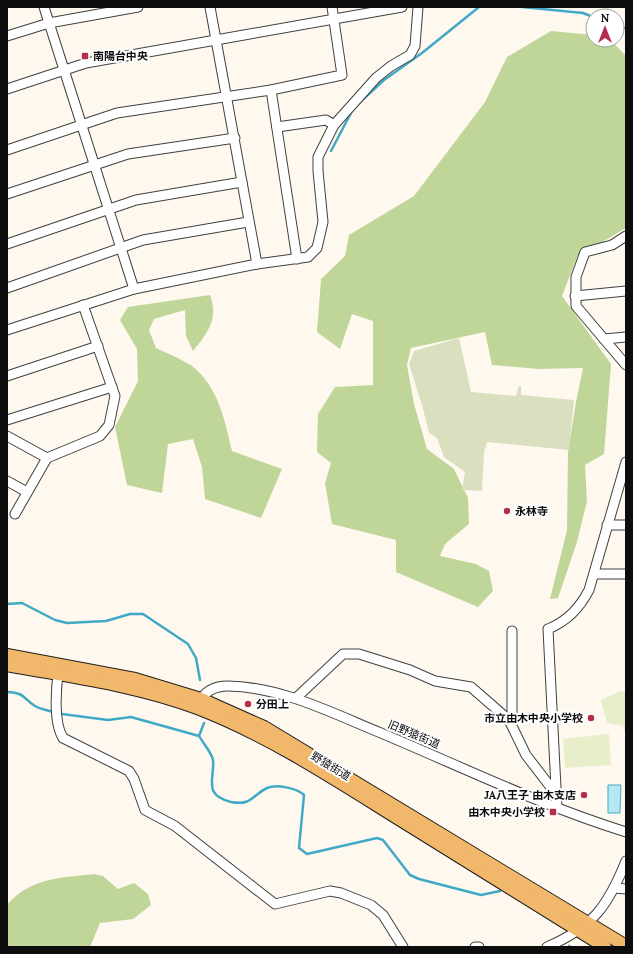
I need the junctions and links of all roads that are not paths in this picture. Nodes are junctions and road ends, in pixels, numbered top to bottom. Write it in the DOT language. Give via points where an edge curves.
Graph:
graph roads {
  1 [pos="44,7"];
  2 [pos="138,7"];
  3 [pos="210,7"];
  4 [pos="332,7"];
  5 [pos="402,7"];
  6 [pos="418,7"];
  7 [pos="390,8"];
  8 [pos="334,18"];
  9 [pos="49,22"];
  10 [pos="7,36"];
  11 [pos="216,40"];
  12 [pos="64,70"];
  13 [pos="7,89"];
  14 [pos="271,90"];
  15 [pos="227,96"];
  16 [pos="334,125"];
  17 [pos="82,126"];
  18 [pos="277,127"];
  19 [pos="235,138"];
  20 [pos="7,150"];
  21 [pos="95,166"];
  22 [pos="242,182"];
  23 [pos="7,194"];
  24 [pos="109,210"];
  25 [pos="248,222"];
  26 [pos="626,236"];
  27 [pos="7,244"];
  28 [pos="121,248"];
  29 [pos="297,259"];
  30 [pos="257,264"];
  31 [pos="7,288"];
  32 [pos="134,289"];
  33 [pos="626,291"];
  34 [pos="575,296"];
  35 [pos="84,305"];
  36 [pos="7,330"];
  37 [pos="626,337"];
  38 [pos="604,339"];
  39 [pos="98,346"];
  40 [pos="626,365"];
  41 [pos="7,376"];
  42 [pos="112,386"];
  43 [pos="7,420"];
  44 [pos="7,436"];
  45 [pos="47,458"];
  46 [pos="626,462"];
  47 [pos="7,481"];
  48 [pos="27,492"];
  49 [pos="15,514"];
  50 [pos="607,525"];
  51 [pos="626,525"];
  52 [pos="594,574"];
  53 [pos="626,574"];
  54 [pos="512,631"];
  55 [pos="7,655"];
  56 [pos="7,665"];
  57 [pos="59,669"];
  58 [pos="296,698"];
  59 [pos="199,704"];
  60 [pos="510,720"];
  61 [pos="556,794"];
  62 [pos="557,808"];
  63 [pos="626,832"];
  64 [pos="626,861"];
  65 [pos="615,888"];
  66 [pos="626,889"];
  67 [pos="590,923"];
  68 [pos="579,931"];
  69 [pos="626,946"];
  70 [pos="404,947"];
  71 [pos="475,947"];
  72 [pos="479,947"];
  73 [pos="547,947"];
  74 [pos="605,947"];
  1 -- 9 [label="street"];
  2 -- 9 [label="street"];
  3 -- 11 [label="street"];
  4 -- 8 [label="street"];
  5 -- 7 [label="street"];
  6 -- 16 [label="street" via="415,46 410,55 376,78"];
  7 -- 8 [label="street"];
  8 -- 11 [label="street"];
  8 -- 14 [label="street" via="342,75"];
  9 -- 10 [label="street"];
  9 -- 12 [label="street"];
  11 -- 12 [label="street" via="86,63"];
  11 -- 15 [label="street"];
  12 -- 13 [label="street"];
  12 -- 17 [label="street"];
  14 -- 15 [label="street"];
  14 -- 18 [label="street"];
  15 -- 17 [label="street" via="117,114"];
  15 -- 19 [label="street"];
  16 -- 18 [label="street" via="326,120"];
  16 -- 29 [label="street" via="318,157 322,222 317,248 308,257"];
  17 -- 20 [label="street"];
  17 -- 21 [label="street"];
  18 -- 29 [label="street"];
  19 -- 21 [label="street" via="128,154"];
  19 -- 22 [label="street"];
  21 -- 23 [label="street"];
  21 -- 24 [label="street"];
  22 -- 24 [label="street" via="136,200"];
  22 -- 25 [label="street"];
  24 -- 27 [label="street"];
  24 -- 28 [label="street"];
  25 -- 28 [label="street" via="143,240"];
  25 -- 30 [label="street"];
  26 -- 34 [label="street" via="612,245 585,252 576,277"];
  28 -- 31 [label="street"];
  28 -- 32 [label="street"];
  29 -- 30 [label="street"];
  30 -- 32 [label="street"];
  32 -- 35 [label="street"];
  33 -- 34 [label="street"];
  34 -- 38 [label="street" via="576,306"];
  35 -- 36 [label="street"];
  35 -- 39 [label="street"];
  37 -- 38 [label="street"];
  38 -- 40 [label="street"];
  39 -- 41 [label="street"];
  39 -- 42 [label="street"];
  42 -- 43 [label="street"];
  42 -- 45 [label="street" via="115,396 109,425 100,436"];
  44 -- 45 [label="street"];
  45 -- 48 [label="street"];
  46 -- 50 [label="street"];
  47 -- 48 [label="street"];
  48 -- 49 [label="street"];
  50 -- 51 [label="street"];
  50 -- 52 [label="street"];
  52 -- 53 [label="street"];
  52 -- 61 [label="street" via="582,603 574,613 548,630"];
  54 -- 60 [label="street"];
  55 -- 57 [label="main road, 野猿街道"];
  56 -- 57 [label="main road, 野猿街道"];
  57 -- 59 [label="main road, 野猿街道" via="135,679"];
  57 -- 70 [label="street" via="58,730 63,738 129,771 145,810 175,826 275,904 330,891 341,893 371,905 382,915"];
  58 -- 59 [label="street, 旧野猿街道" via="228,686 213,689"];
  58 -- 60 [label="street" via="343,654 354,653 410,670 435,681 471,687"];
  58 -- 62 [label="street, 旧野猿街道"];
  59 -- 67 [label="main road, 野猿街道" via="284,738"];
  59 -- 68 [label="main road, 野猿街道" via="309,763"];
  60 -- 61 [label="street" via="526,754"];
  61 -- 62 [label="street"];
  62 -- 63 [label="street, 旧野猿街道"];
  64 -- 65 [label="street"];
  65 -- 66 [label="street"];
  65 -- 67 [label="street"];
  67 -- 68 [label="street"];
  67 -- 69 [label="main road, 野猿街道"];
  68 -- 73 [label="street"];
  68 -- 74 [label="main road, 野猿街道"];
  71 -- 72 [label="street"];
}
